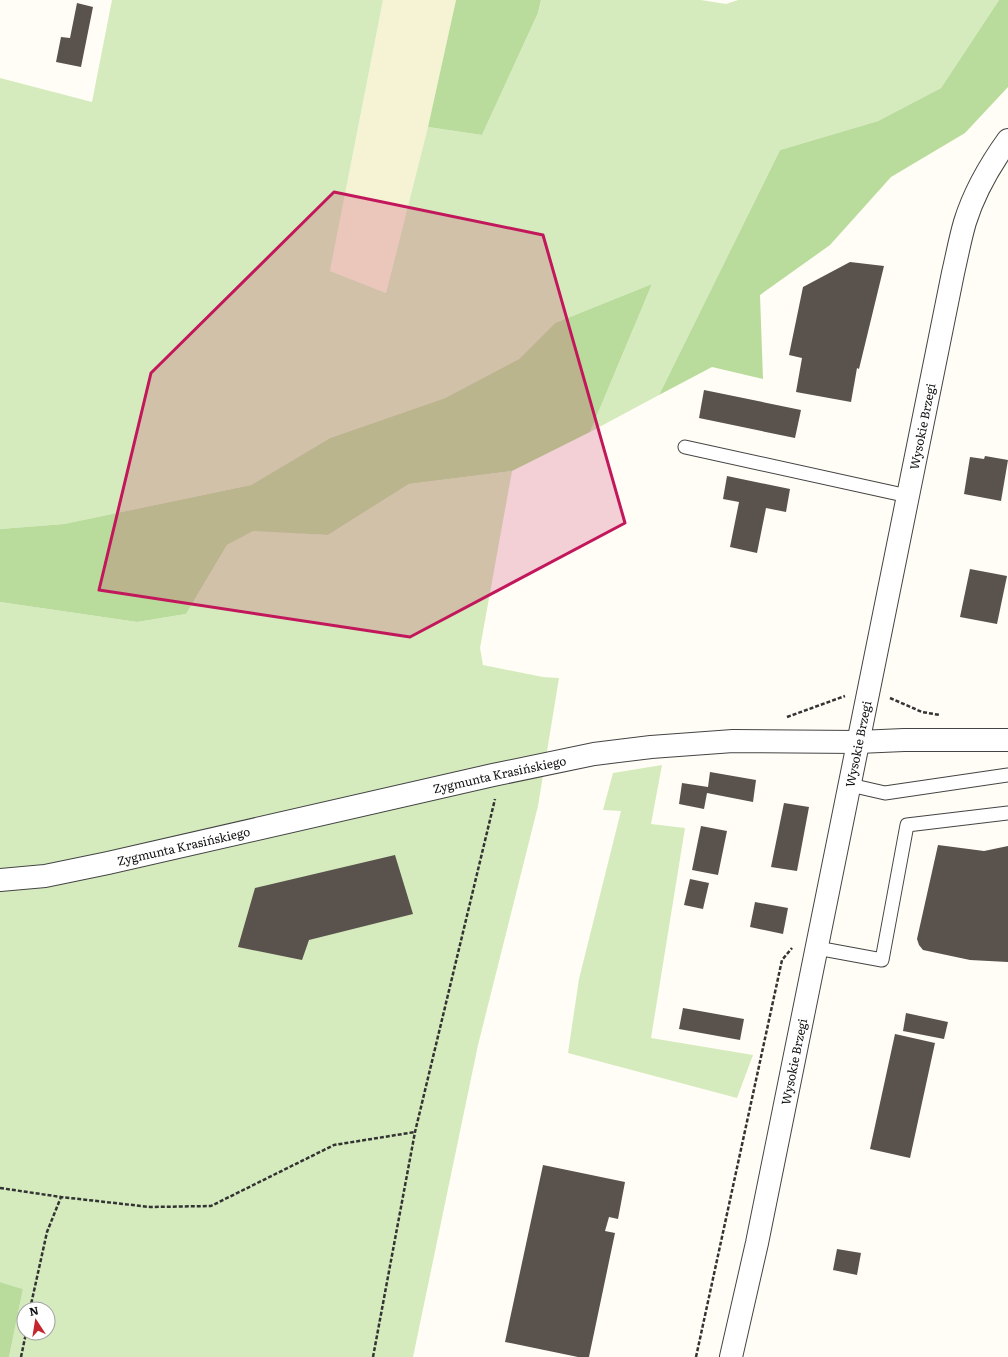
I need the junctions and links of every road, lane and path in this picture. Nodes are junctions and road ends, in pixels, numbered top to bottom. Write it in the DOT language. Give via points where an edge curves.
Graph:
graph roads {
  1 [pos="1008,140"];
  2 [pos="684,447"];
  3 [pos="908,496"];
  4 [pos="870,686"];
  5 [pos="944,716"];
  6 [pos="1008,740"];
  7 [pos="858,742"];
  8 [pos="493,775"];
  9 [pos="1008,775"];
  10 [pos="850,785"];
  11 [pos="1008,813"];
  12 [pos="0,880"];
  13 [pos="818,939"];
  14 [pos="415,1132"];
  15 [pos="0,1188"];
  16 [pos="61,1197"];
  17 [pos="32,1301"];
  18 [pos="25,1341"];
  19 [pos="22,1357"];
  20 [pos="373,1357"];
  21 [pos="696,1357"];
  22 [pos="731,1357"];
  1 -- 3 [label="street, Wysokie Brzegi" via="980,185 965,222"];
  2 -- 3 [label="lane"];
  3 -- 4 [label="street, Wysokie Brzegi"];
  4 -- 5 [label="path" via="922,712"];
  4 -- 7 [label="street, Wysokie Brzegi"];
  6 -- 7 [label="street, Zygmunta Krasińskiego"];
  7 -- 8 [label="street, Zygmunta Krasińskiego" via="733,741 651,747 594,754"];
  7 -- 10 [label="street, Wysokie Brzegi"];
  8 -- 12 [label="street, Zygmunta Krasińskiego" via="108,864 45,876"];
  8 -- 14 [label="path" via="496,793"];
  9 -- 10 [label="lane" via="885,793"];
  10 -- 13 [label="street, Wysokie Brzegi"];
  11 -- 13 [label="lane" via="907,825 882,960"];
  13 -- 21 [label="path" via="802,936 782,960"];
  13 -- 22 [label="street, Wysokie Brzegi" via="757,1242"];
  14 -- 16 [label="path" via="334,1145 211,1206 150,1207"];
  14 -- 20 [label="path"];
  15 -- 16 [label="path"];
  16 -- 17 [label="path" via="47,1232"];
  18 -- 19 [label="path"];
}
